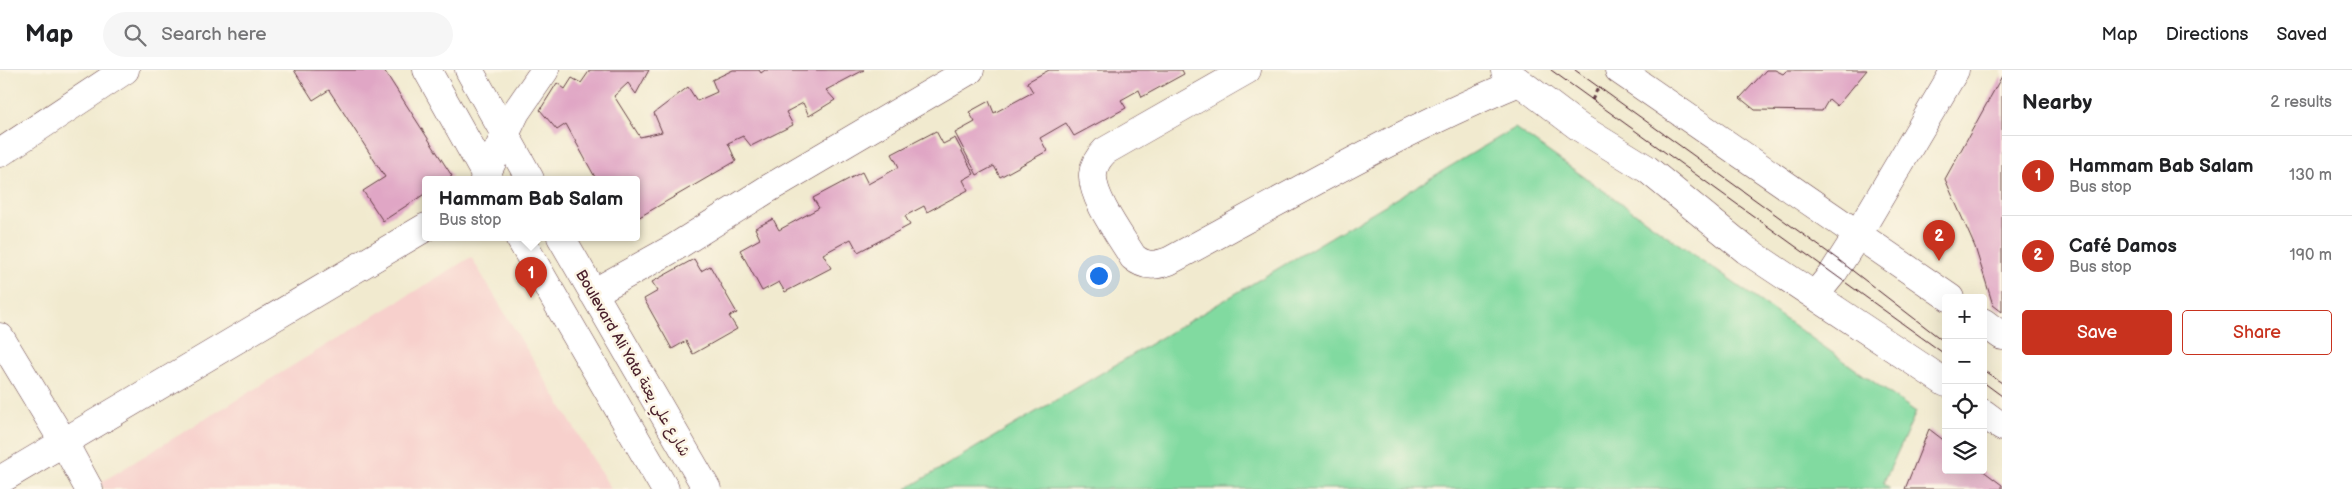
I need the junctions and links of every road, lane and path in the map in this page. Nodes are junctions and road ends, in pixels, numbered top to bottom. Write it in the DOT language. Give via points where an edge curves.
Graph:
graph roads {
  1 [pos="126,70"];
  2 [pos="427,70"];
  3 [pos="468,70"];
  4 [pos="545,70"];
  5 [pos="970,70"];
  6 [pos="1247,70"];
  7 [pos="1619,70"];
  8 [pos="1955,70"];
  9 [pos="1512,76"];
  10 [pos="1598,87"];
  11 [pos="1579,127"];
  12 [pos="505,133"];
  13 [pos="0,153"];
  14 [pos="485,176"];
  15 [pos="487,176"];
  16 [pos="528,176"];
  17 [pos="422,229"];
  18 [pos="1858,234"];
  19 [pos="521,241"];
  20 [pos="563,241"];
  21 [pos="593,293"];
  22 [pos="1944,294"];
  23 [pos="1815,295"];
  24 [pos="1987,325"];
  25 [pos="0,336"];
  26 [pos="2002,336"];
  27 [pos="1942,381"];
  28 [pos="1987,416"];
  29 [pos="2002,427"];
  30 [pos="63,441"];
  31 [pos="0,480"];
  32 [pos="89,489"];
  33 [pos="664,489"];
  34 [pos="706,489"];
  1 -- 13 [label="street"];
  2 -- 14 [label="street"];
  3 -- 12 [label="street"];
  4 -- 12 [label="street"];
  5 -- 21 [label="street"];
  6 -- 9 [label="street" via="1105,151 1097,159 1093,176 1098,197 1133,257 1140,263 1159,265 1169,261 1475,100"];
  7 -- 18 [label="street"];
  8 -- 18 [label="street"];
  9 -- 11 [label="street"];
  10 -- 11 [label="path"];
  11 -- 23 [label="street" via="1647,169 1746,250"];
  12 -- 15 [label="street"];
  12 -- 16 [label="street"];
  17 -- 30 [label="street"];
  18 -- 22 [label="street"];
  18 -- 23 [label="street"];
  19 -- 33 [label="street"];
  20 -- 21 [label="street, Boulevard Ali Yata شارع علي يعتة"];
  21 -- 34 [label="street, Boulevard Ali Yata شارع علي يعتة"];
  23 -- 27 [label="street"];
  24 -- 26 [label="street"];
  25 -- 30 [label="street"];
  28 -- 29 [label="street"];
  30 -- 31 [label="street"];
  30 -- 32 [label="street"];
}
